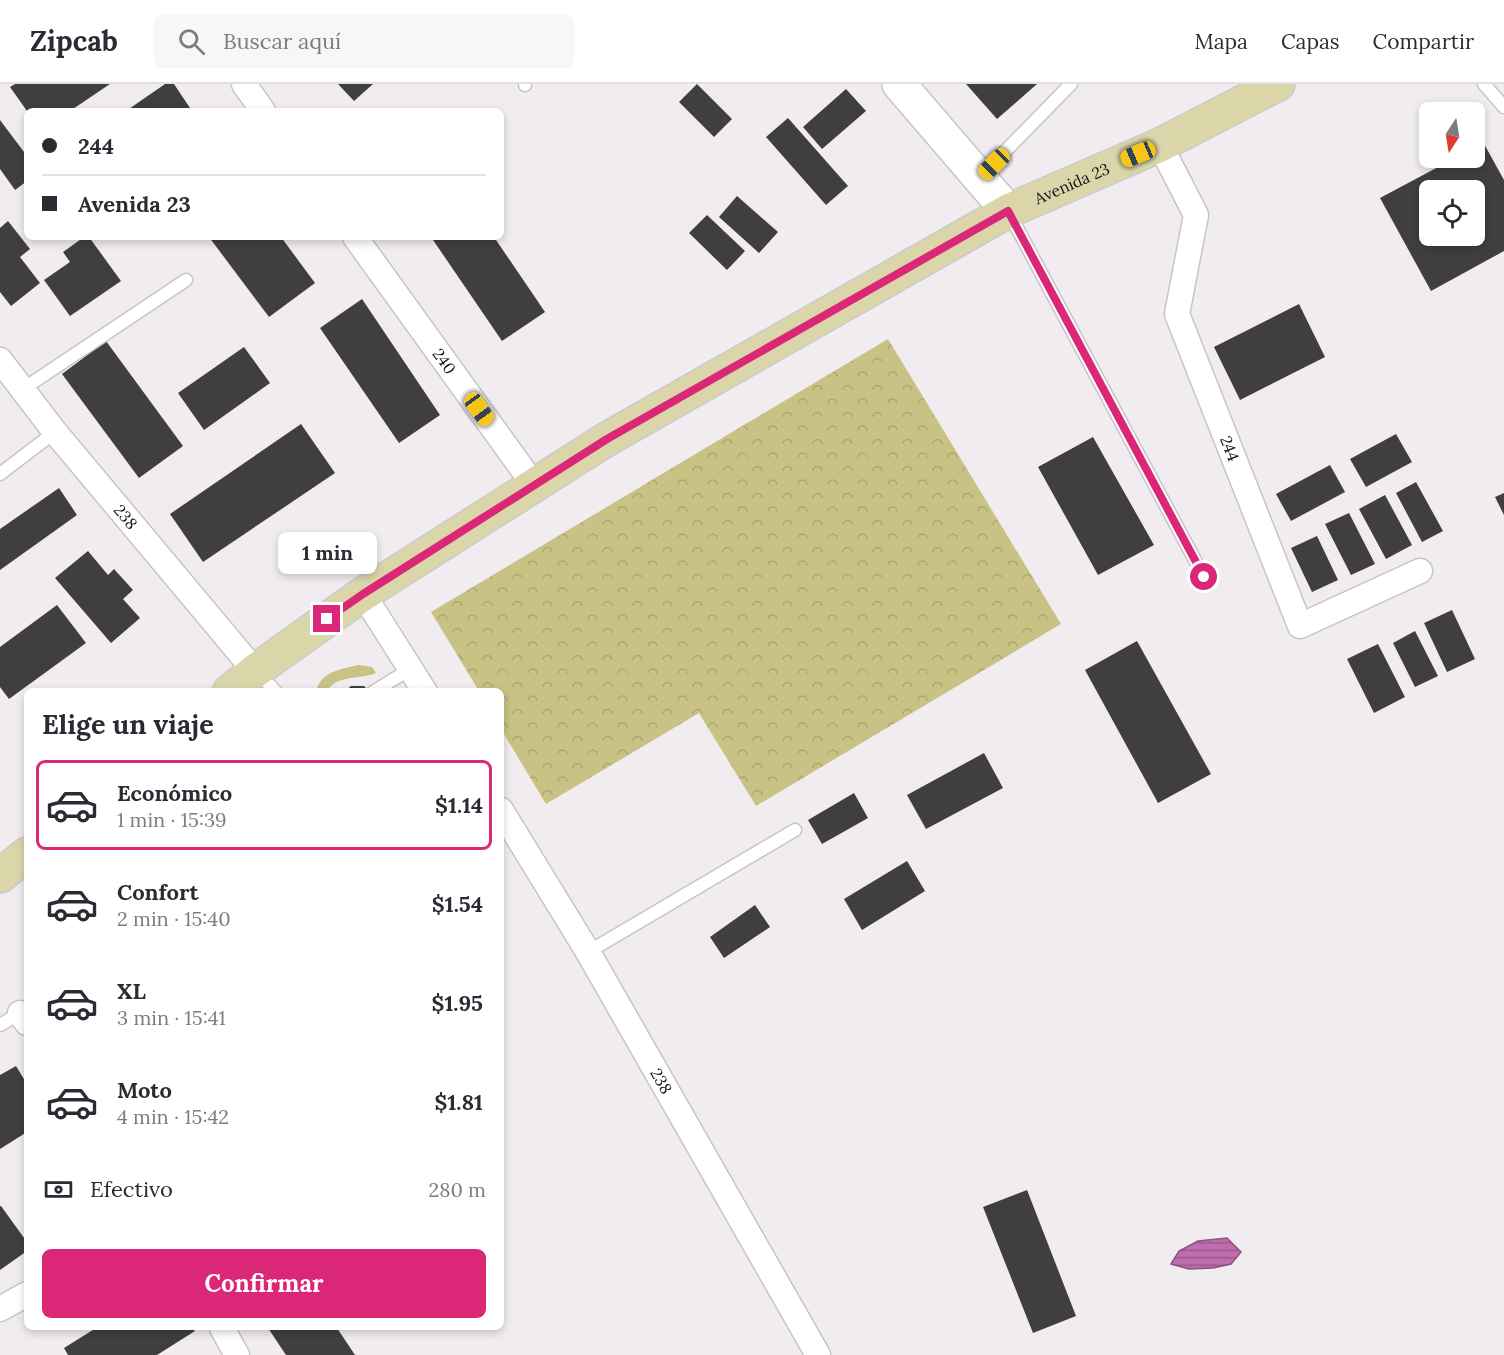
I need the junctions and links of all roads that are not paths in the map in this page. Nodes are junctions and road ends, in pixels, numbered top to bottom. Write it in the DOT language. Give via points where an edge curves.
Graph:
graph roads {
  1 [pos="244,84"];
  2 [pos="899,84"];
  3 [pos="1071,84"];
  4 [pos="1278,84"];
  5 [pos="1484,84"];
  6 [pos="1504,107"];
  7 [pos="261,108"];
  8 [pos="1160,145"];
  9 [pos="980,178"];
  10 [pos="1008,211"];
  11 [pos="357,240"];
  12 [pos="186,280"];
  13 [pos="0,360"];
  14 [pos="23,389"];
  15 [pos="55,432"];
  16 [pos="0,474"];
  17 [pos="534,485"];
  18 [pos="1420,571"];
  19 [pos="1204,577"];
  20 [pos="363,594"];
  21 [pos="410,669"];
  22 [pos="266,681"];
  23 [pos="242,688"];
  24 [pos="379,688"];
  25 [pos="422,688"];
  26 [pos="504,815"];
  27 [pos="795,830"];
  28 [pos="24,856"];
  29 [pos="0,876"];
  30 [pos="588,952"];
  31 [pos="24,1296"];
  32 [pos="0,1310"];
  33 [pos="223,1330"];
  34 [pos="237,1355"];
  35 [pos="818,1355"];
  1 -- 7 [label="street"];
  2 -- 9 [label="street"];
  3 -- 9 [label="lane"];
  4 -- 8 [label="main road, Avenida 23"];
  5 -- 6 [label="lane"];
  8 -- 10 [label="main road, Avenida 23"];
  8 -- 18 [label="street, 244" via="1196,215 1177,314 1300,626"];
  9 -- 10 [label="street"];
  10 -- 17 [label="main road, Avenida 23" via="607,439"];
  10 -- 19 [label="lane"];
  11 -- 17 [label="street, 240"];
  12 -- 14 [label="lane"];
  13 -- 14 [label="street, 238"];
  14 -- 15 [label="street, 238"];
  15 -- 16 [label="lane"];
  15 -- 22 [label="street, 238"];
  17 -- 20 [label="main road, Avenida 23"];
  20 -- 21 [label="street"];
  20 -- 22 [label="main road, Avenida 23"];
  21 -- 24 [label="lane"];
  21 -- 25 [label="street"];
  22 -- 23 [label="main road, Avenida 23"];
  26 -- 30 [label="street, 238"];
  27 -- 30 [label="lane"];
  28 -- 29 [label="main road"];
  30 -- 35 [label="street, 238"];
  31 -- 32 [label="street"];
  33 -- 34 [label="street"];
}
